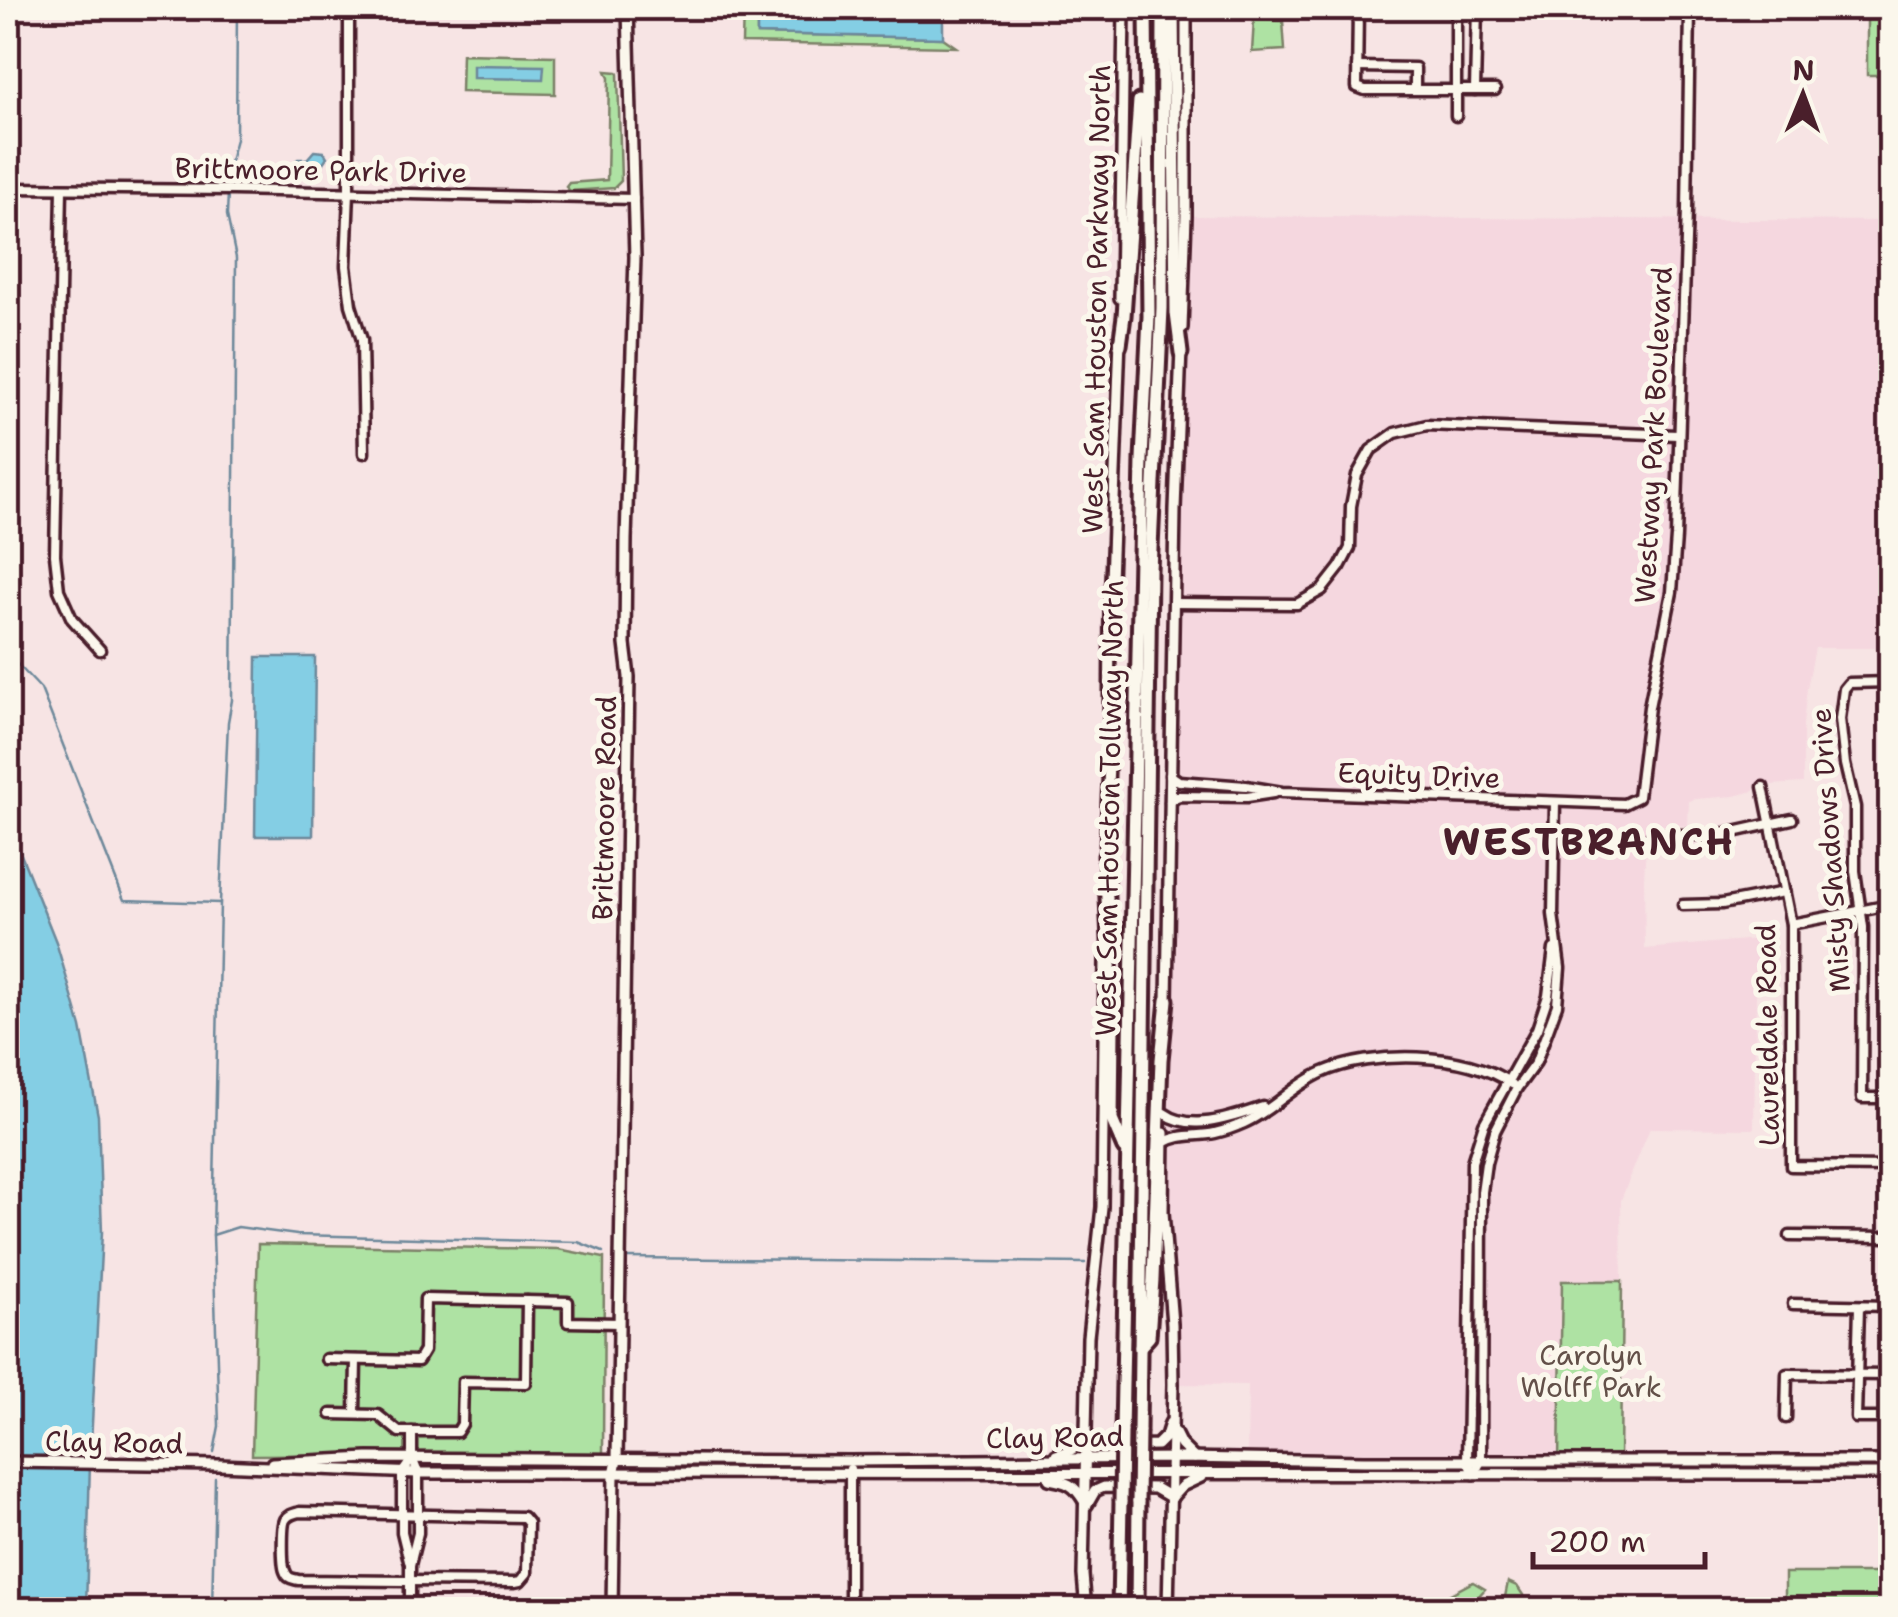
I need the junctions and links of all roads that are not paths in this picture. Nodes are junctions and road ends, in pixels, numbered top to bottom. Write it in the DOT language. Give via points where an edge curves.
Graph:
graph roads {
  1 [pos="349,8"];
  2 [pos="628,8"];
  3 [pos="1124,8"];
  4 [pos="1146,8"];
  5 [pos="1163,8"];
  6 [pos="1173,8"];
  7 [pos="1186,8"];
  8 [pos="1358,8"];
  9 [pos="1456,8"];
  10 [pos="1476,8"];
  11 [pos="1690,8"];
  12 [pos="1357,67"];
  13 [pos="1145,84"];
  14 [pos="1415,90"];
  15 [pos="1456,90"];
  16 [pos="1475,90"];
  17 [pos="1495,90"];
  18 [pos="1456,116"];
  19 [pos="8,188"];
  20 [pos="62,189"];
  21 [pos="349,192"];
  22 [pos="634,199"];
  23 [pos="1120,345"];
  24 [pos="1181,353"];
  25 [pos="1678,435"];
  26 [pos="364,453"];
  27 [pos="1174,603"];
  28 [pos="100,650"];
  29 [pos="1890,682"];
  30 [pos="1170,775"];
  31 [pos="1763,787"];
  32 [pos="1282,792"];
  33 [pos="1170,802"];
  34 [pos="1555,802"];
  35 [pos="1792,819"];
  36 [pos="1770,824"];
  37 [pos="1652,834"];
  38 [pos="1105,855"];
  39 [pos="1784,892"];
  40 [pos="1683,904"];
  41 [pos="1890,905"];
  42 [pos="1860,911"];
  43 [pos="1792,924"];
  44 [pos="1556,940"];
  45 [pos="1167,1000"];
  46 [pos="1508,1081"];
  47 [pos="1517,1088"];
  48 [pos="1890,1098"];
  49 [pos="1272,1104"];
  50 [pos="1164,1113"];
  51 [pos="1164,1143"];
  52 [pos="1126,1153"];
  53 [pos="1890,1167"];
  54 [pos="1790,1236"];
  55 [pos="1890,1237"];
  56 [pos="528,1301"];
  57 [pos="1793,1304"];
  58 [pos="1859,1306"];
  59 [pos="1890,1306"];
  60 [pos="620,1322"];
  61 [pos="1140,1347"];
  62 [pos="326,1359"];
  63 [pos="356,1360"];
  64 [pos="1856,1374"];
  65 [pos="1890,1375"];
  66 [pos="331,1414"];
  67 [pos="355,1414"];
  68 [pos="1173,1415"];
  69 [pos="1786,1418"];
  70 [pos="1890,1418"];
  71 [pos="1174,1428"];
  72 [pos="412,1432"];
  73 [pos="1085,1438"];
  74 [pos="412,1458"];
  75 [pos="1039,1458"];
  76 [pos="1085,1458"];
  77 [pos="1173,1458"];
  78 [pos="1194,1458"];
  79 [pos="504,1459"];
  80 [pos="618,1460"];
  81 [pos="730,1460"];
  82 [pos="960,1460"];
  83 [pos="1272,1460"];
  84 [pos="850,1461"];
  85 [pos="1364,1461"];
  86 [pos="1467,1461"];
  87 [pos="1481,1461"];
  88 [pos="1628,1461"];
  89 [pos="1710,1461"];
  90 [pos="1802,1461"];
  91 [pos="1890,1461"];
  92 [pos="8,1462"];
  93 [pos="219,1465"];
  94 [pos="402,1473"];
  95 [pos="418,1473"];
  96 [pos="503,1473"];
  97 [pos="1272,1473"];
  98 [pos="614,1474"];
  99 [pos="732,1474"];
  100 [pos="1084,1474"];
  101 [pos="1364,1474"];
  102 [pos="1474,1474"];
  103 [pos="1628,1474"];
  104 [pos="1711,1474"];
  105 [pos="1802,1474"];
  106 [pos="1890,1474"];
  107 [pos="850,1475"];
  108 [pos="960,1475"];
  109 [pos="1026,1475"];
  110 [pos="1173,1475"];
  111 [pos="1210,1475"];
  112 [pos="1172,1498"];
  113 [pos="1084,1506"];
  114 [pos="402,1513"];
  115 [pos="418,1513"];
  116 [pos="410,1565"];
  117 [pos="410,1579"];
  118 [pos="410,1610"];
  119 [pos="612,1610"];
  120 [pos="850,1610"];
  121 [pos="1086,1610"];
  122 [pos="1119,1610"];
  123 [pos="1137,1610"];
  124 [pos="1168,1610"];
  1 -- 21 [label="street"];
  2 -- 22 [label="main road, Brittmoore Road"];
  3 -- 23 [label="main road, West Sam Houston Parkway North"];
  4 -- 13 [label="highway, West Sam Houston Tollway North"];
  5 -- 61 [label="highway, West Sam Houston Tollway North"];
  6 -- 24 [label="highway"];
  7 -- 24 [label="main road"];
  8 -- 12 [label="street"];
  9 -- 15 [label="street"];
  10 -- 16 [label="street"];
  11 -- 25 [label="street, Westway Park Boulevard"];
  12 -- 14 [label="street" via="1357,87"];
  12 -- 14 [label="street" via="1415,68"];
  13 -- 23 [label="highway" via="1139,89"];
  13 -- 52 [label="highway, West Sam Houston Tollway North" via="1148,316"];
  14 -- 15 [label="street"];
  15 -- 16 [label="street"];
  15 -- 18 [label="street"];
  16 -- 17 [label="street"];
  19 -- 20 [label="street, Brittmoore Park Drive"];
  20 -- 21 [label="street, Brittmoore Park Drive"];
  20 -- 28 [label="street" via="55,555 72,620"];
  21 -- 22 [label="street, Brittmoore Park Drive"];
  21 -- 26 [label="street" via="346,281 362,340"];
  22 -- 60 [label="main road, Brittmoore Road"];
  23 -- 38 [label="main road, West Sam Houston Parkway North"];
  24 -- 27 [label="main road"];
  25 -- 27 [label="street" via="1427,425 1395,433 1371,450 1356,475 1350,548 1322,590 1296,604"];
  25 -- 34 [label="street, Westway Park Boulevard" via="1672,592 1638,797 1624,804"];
  27 -- 30 [label="main road"];
  29 -- 42 [label="street, Misty Shadows Drive" via="1849,684 1841,701 1856,808"];
  30 -- 32 [label="street, Equity Drive"];
  30 -- 33 [label="main road"];
  31 -- 36 [label="street, Laureldale Road"];
  32 -- 33 [label="street, Equity Drive" via="1178,796"];
  32 -- 34 [label="street, Equity Drive"];
  33 -- 45 [label="main road"];
  34 -- 44 [label="street"];
  35 -- 36 [label="street"];
  36 -- 37 [label="street" via="1720,835"];
  36 -- 39 [label="street, Laureldale Road"];
  38 -- 52 [label="highway" via="1112,1120"];
  38 -- 73 [label="main road, West Sam Houston Parkway North" via="1102,1195"];
  39 -- 40 [label="street"];
  39 -- 43 [label="street, Laureldale Road"];
  41 -- 42 [label="street"];
  42 -- 43 [label="street"];
  42 -- 48 [label="street, Misty Shadows Drive" via="1862,1098"];
  43 -- 53 [label="street, Laureldale Road" via="1792,1166"];
  44 -- 46 [label="street" via="1538,1029"];
  44 -- 47 [label="street" via="1557,1004 1536,1062"];
  45 -- 50 [label="main road"];
  45 -- 61 [label="highway" via="1149,1337"];
  46 -- 47 [label="street"];
  46 -- 49 [label="street" via="1461,1061 1366,1059 1320,1074"];
  46 -- 86 [label="street" via="1472,1162"];
  47 -- 87 [label="street" via="1494,1131 1482,1192"];
  49 -- 50 [label="street" via="1192,1122"];
  49 -- 51 [label="street" via="1218,1133"];
  50 -- 51 [label="main road"];
  51 -- 68 [label="main road"];
  52 -- 122 [label="highway, West Sam Houston Tollway North, bridge"];
  54 -- 55 [label="street"];
  56 -- 60 [label="street" via="568,1302 568,1322"];
  56 -- 63 [label="street" via="425,1299 418,1361"];
  56 -- 72 [label="street" via="526,1382 463,1382 460,1431"];
  57 -- 58 [label="street"];
  58 -- 59 [label="street"];
  58 -- 64 [label="street"];
  60 -- 80 [label="main road, Brittmoore Road"];
  61 -- 123 [label="highway, West Sam Houston Tollway North, bridge"];
  62 -- 63 [label="street"];
  63 -- 67 [label="street"];
  64 -- 65 [label="street"];
  64 -- 69 [label="street" via="1787,1374"];
  64 -- 70 [label="street" via="1856,1418"];
  66 -- 67 [label="street"];
  67 -- 72 [label="street" via="378,1415 396,1430"];
  68 -- 71 [label="main road"];
  68 -- 73 [label="main road" via="1156,1445 1103,1446"];
  71 -- 77 [label="main road"];
  71 -- 78 [label="main road"];
  72 -- 74 [label="street"];
  73 -- 75 [label="main road" via="1061,1454"];
  73 -- 76 [label="main road, West Sam Houston Parkway North"];
  74 -- 79 [label="main road, Clay Road"];
  74 -- 93 [label="main road, Clay Road"];
  74 -- 94 [label="street"];
  74 -- 95 [label="street"];
  75 -- 76 [label="main road, Clay Road"];
  75 -- 82 [label="main road, Clay Road"];
  76 -- 77 [label="main road, Clay Road"];
  76 -- 100 [label="main road, West Sam Houston Parkway North"];
  77 -- 78 [label="main road, Clay Road"];
  77 -- 110 [label="main road"];
  78 -- 83 [label="main road, Clay Road"];
  79 -- 80 [label="main road, Clay Road"];
  79 -- 96 [label="main road"];
  80 -- 81 [label="main road, Clay Road"];
  80 -- 98 [label="main road, Brittmoore Road"];
  81 -- 84 [label="main road, Clay Road"];
  81 -- 99 [label="main road"];
  82 -- 84 [label="main road, Clay Road"];
  82 -- 108 [label="main road"];
  83 -- 85 [label="main road, Clay Road"];
  83 -- 97 [label="main road"];
  84 -- 107 [label="street"];
  85 -- 86 [label="main road, Clay Road"];
  85 -- 101 [label="main road"];
  86 -- 87 [label="main road, Clay Road"];
  86 -- 102 [label="street"];
  87 -- 88 [label="main road, Clay Road"];
  87 -- 102 [label="street"];
  88 -- 89 [label="main road, Clay Road"];
  88 -- 103 [label="main road"];
  89 -- 90 [label="main road, Clay Road"];
  89 -- 104 [label="main road"];
  90 -- 91 [label="main road, Clay Road"];
  90 -- 105 [label="main road"];
  92 -- 93 [label="main road, Clay Road"];
  93 -- 94 [label="main road, Clay Road"];
  94 -- 95 [label="main road, Clay Road"];
  94 -- 114 [label="street"];
  95 -- 96 [label="main road, Clay Road"];
  95 -- 115 [label="street"];
  96 -- 98 [label="main road, Clay Road"];
  97 -- 101 [label="main road, Clay Road"];
  97 -- 111 [label="main road, Clay Road"];
  98 -- 99 [label="main road, Clay Road"];
  98 -- 119 [label="main road, Brittmoore Road"];
  99 -- 107 [label="main road, Clay Road"];
  100 -- 109 [label="main road, Clay Road"];
  100 -- 110 [label="main road, Clay Road"];
  100 -- 113 [label="main road, West Sam Houston Parkway North"];
  101 -- 102 [label="main road, Clay Road"];
  102 -- 103 [label="main road, Clay Road"];
  103 -- 104 [label="main road, Clay Road"];
  104 -- 105 [label="main road, Clay Road"];
  105 -- 106 [label="main road, Clay Road"];
  107 -- 108 [label="main road, Clay Road"];
  107 -- 120 [label="street"];
  108 -- 109 [label="main road, Clay Road"];
  109 -- 113 [label="main road" via="1068,1482"];
  110 -- 111 [label="main road, Clay Road"];
  110 -- 112 [label="main road"];
  111 -- 112 [label="main road" via="1182,1486"];
  112 -- 113 [label="main road" via="1156,1488 1098,1488"];
  112 -- 124 [label="main road"];
  113 -- 121 [label="main road, West Sam Houston Parkway North"];
  114 -- 115 [label="street"];
  114 -- 116 [label="street"];
  114 -- 117 [label="street" via="294,1513 283,1524 285,1573 298,1580"];
  115 -- 116 [label="street"];
  115 -- 117 [label="street" via="523,1517 527,1573 520,1581"];
  116 -- 117 [label="street"];
  117 -- 118 [label="street"];
}
